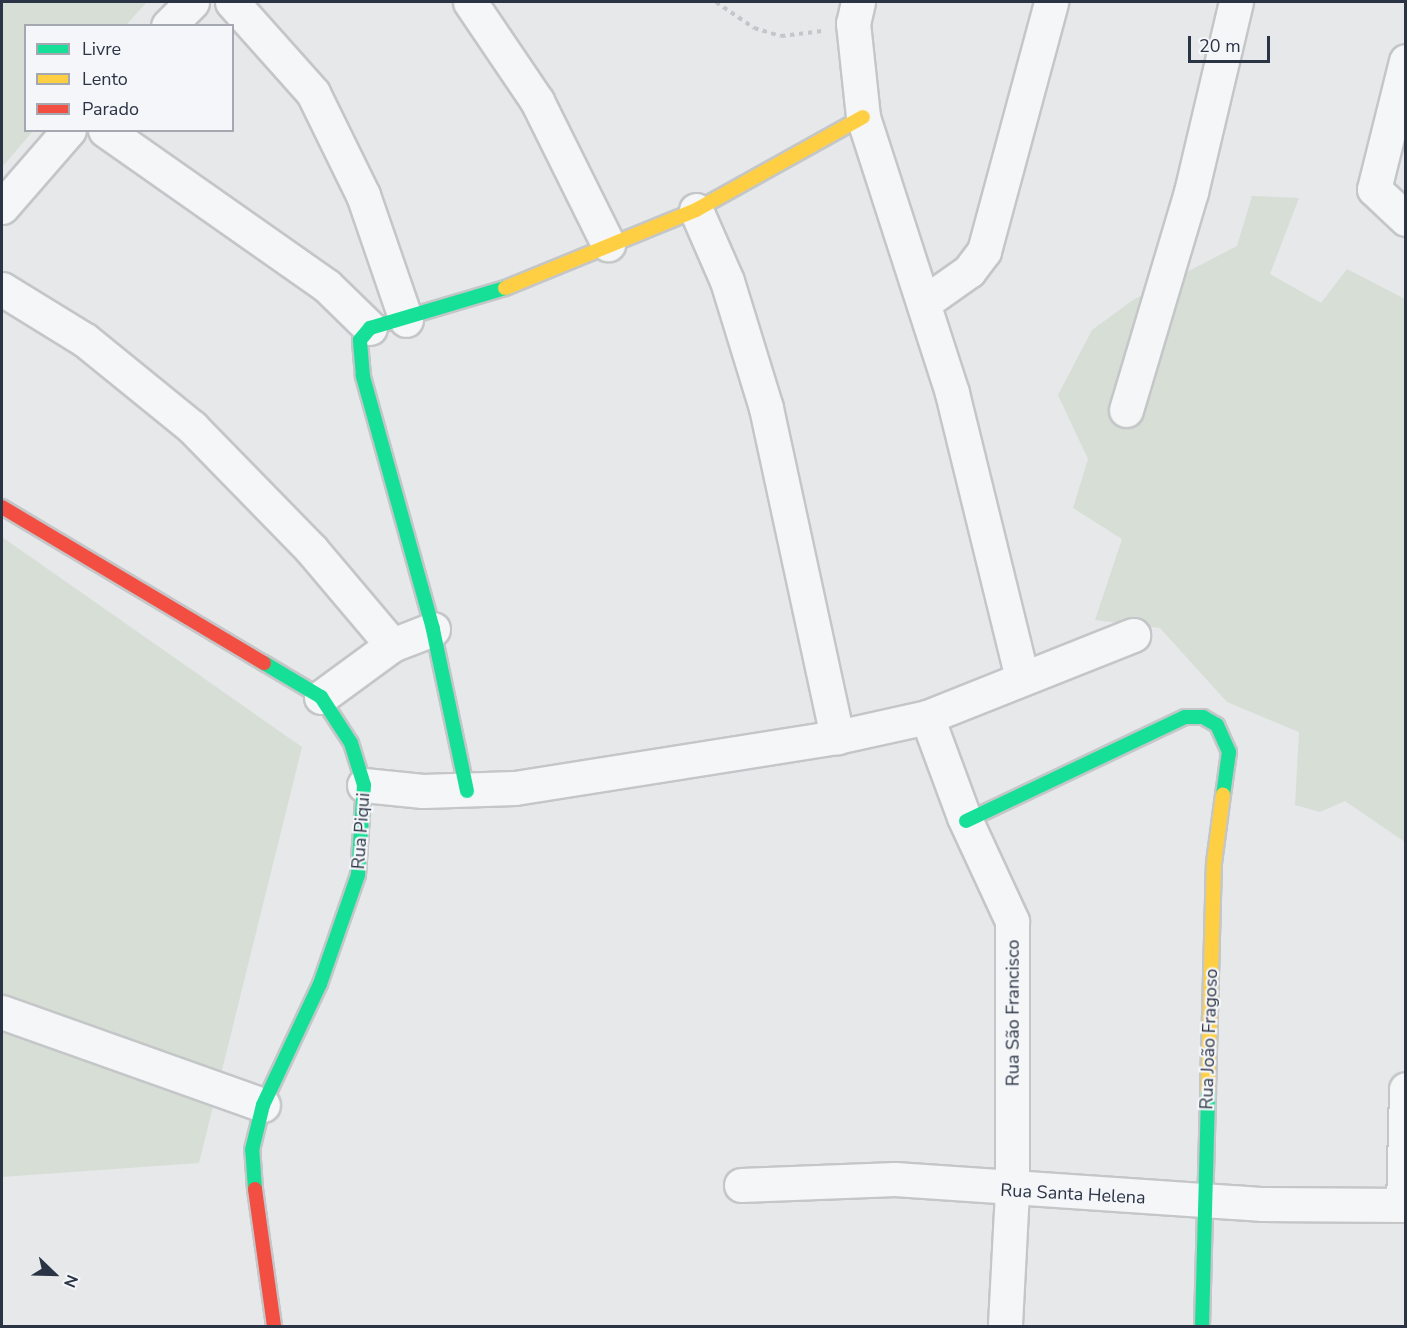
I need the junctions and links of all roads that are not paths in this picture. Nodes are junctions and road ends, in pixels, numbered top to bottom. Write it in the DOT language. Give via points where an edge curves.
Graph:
graph roads {
  1 [pos="192,2"];
  2 [pos="232,2"];
  3 [pos="470,2"];
  4 [pos="1051,2"];
  5 [pos="1236,2"];
  6 [pos="856,12"];
  7 [pos="170,24"];
  8 [pos="1406,61"];
  9 [pos="863,117"];
  10 [pos="67,132"];
  11 [pos="108,132"];
  12 [pos="2,207"];
  13 [pos="696,210"];
  14 [pos="1406,219"];
  15 [pos="608,244"];
  16 [pos="2,289"];
  17 [pos="925,303"];
  18 [pos="406,320"];
  19 [pos="370,328"];
  20 [pos="1126,411"];
  21 [pos="2,507"];
  22 [pos="433,629"];
  23 [pos="1133,635"];
  24 [pos="392,645"];
  25 [pos="1022,680"];
  26 [pos="321,697"];
  27 [pos="927,717"];
  28 [pos="837,737"];
  29 [pos="364,785"];
  30 [pos="467,791"];
  31 [pos="966,821"];
  32 [pos="2,1012"];
  33 [pos="1406,1089"];
  34 [pos="263,1106"];
  35 [pos="741,1185"];
  36 [pos="1012,1191"];
  37 [pos="1204,1201"];
  38 [pos="1404,1205"];
  39 [pos="274,1326"];
  40 [pos="1005,1326"];
  41 [pos="1202,1326"];
  1 -- 7 [label="street"];
  2 -- 18 [label="street" via="314,93 363,195"];
  3 -- 15 [label="street" via="537,101"];
  4 -- 17 [label="street" via="984,251 969,271"];
  5 -- 20 [label="street" via="1191,192"];
  6 -- 9 [label="street"];
  8 -- 14 [label="street" via="1374,189"];
  9 -- 13 [label="street"];
  9 -- 17 [label="street"];
  10 -- 12 [label="street"];
  11 -- 19 [label="street" via="327,286"];
  13 -- 15 [label="street"];
  13 -- 28 [label="street" via="727,281 766,408"];
  15 -- 18 [label="street" via="489,295"];
  16 -- 24 [label="street" via="85,340 192,427 311,549"];
  17 -- 25 [label="street" via="977,489"];
  18 -- 19 [label="street"];
  19 -- 22 [label="street" via="360,340 363,376"];
  21 -- 26 [label="street, Rua Piqui"];
  22 -- 24 [label="street"];
  22 -- 30 [label="street"];
  23 -- 25 [label="street"];
  24 -- 26 [label="street"];
  25 -- 27 [label="street"];
  26 -- 29 [label="street, Rua Piqui" via="351,743"];
  27 -- 28 [label="street"];
  27 -- 31 [label="street, Rua São Francisco"];
  28 -- 30 [label="street"];
  29 -- 30 [label="street"];
  29 -- 34 [label="street, Rua Piqui" via="358,874 348,916"];
  31 -- 36 [label="street, Rua São Francisco" via="1012,921"];
  31 -- 37 [label="street, Rua João Fragoso" via="1185,717 1203,717 1217,725 1229,752 1214,863"];
  32 -- 34 [label="street"];
  33 -- 38 [label="street"];
  34 -- 39 [label="street, Rua Piqui" via="252,1150 253,1185"];
  35 -- 36 [label="street, Rua Santa Helena" via="895,1179"];
  36 -- 37 [label="street, Rua Santa Helena"];
  36 -- 40 [label="street, Rua São Francisco"];
  37 -- 38 [label="street, Rua Santa Helena"];
  37 -- 41 [label="street, Rua João Fragoso"];
}
